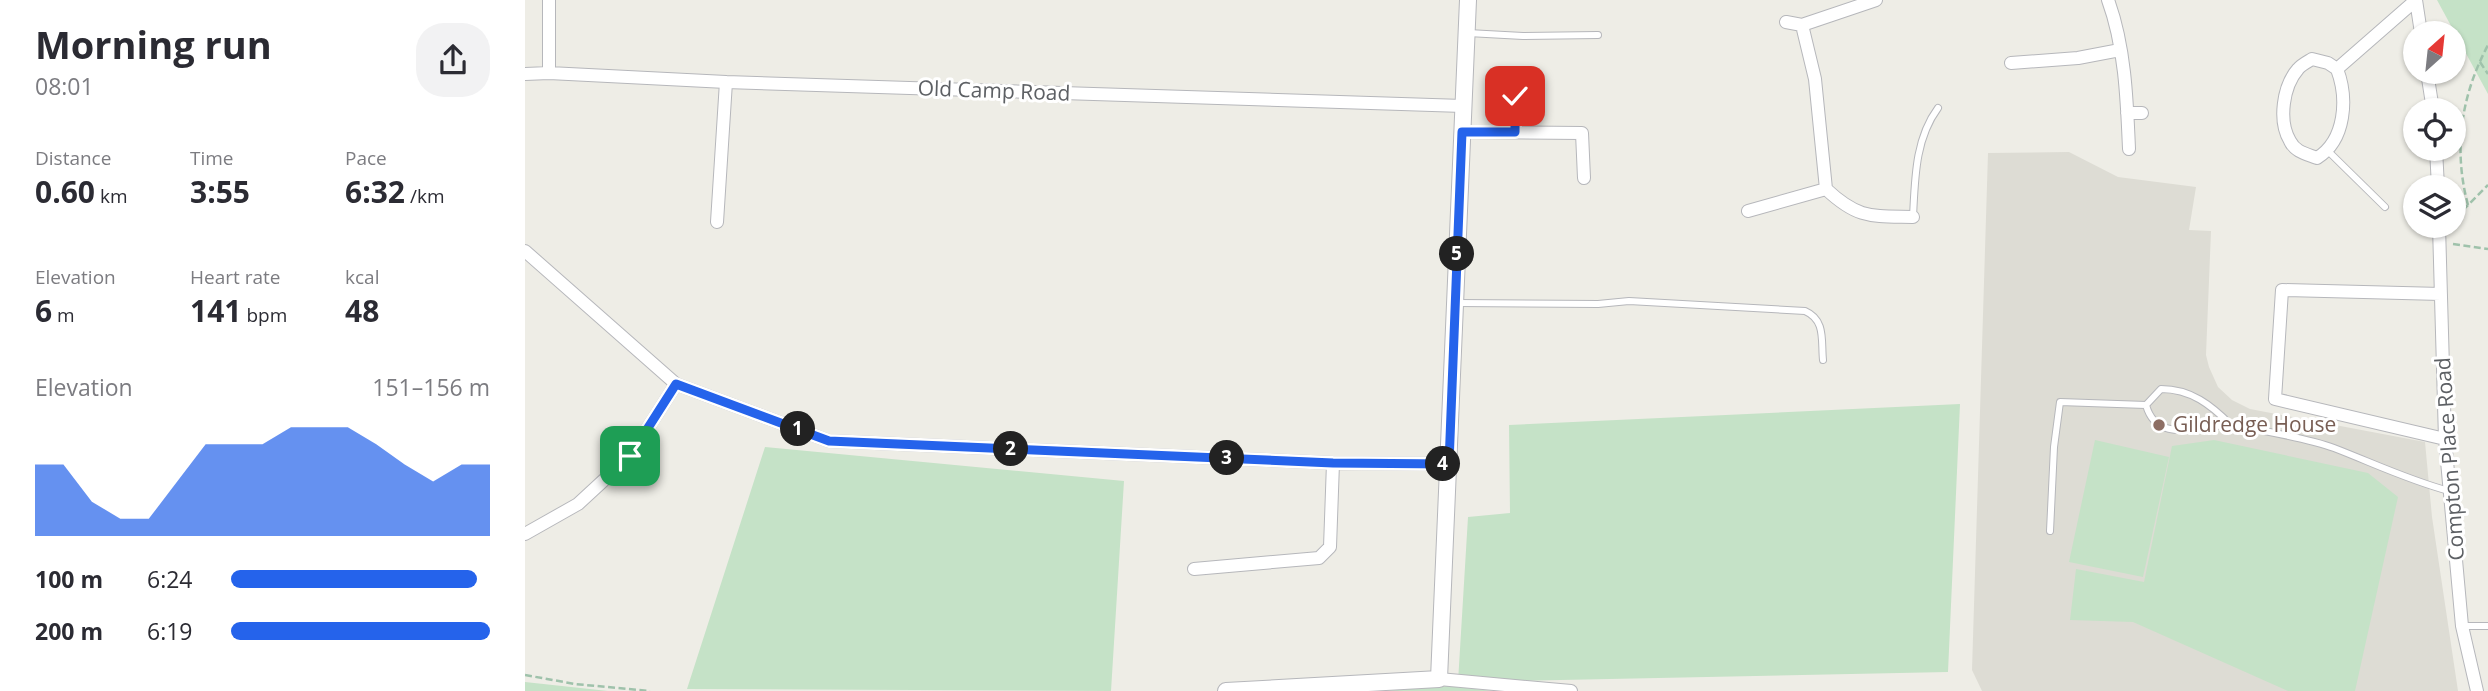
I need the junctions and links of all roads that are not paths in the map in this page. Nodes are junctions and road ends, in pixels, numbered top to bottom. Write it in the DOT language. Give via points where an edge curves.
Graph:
graph roads {
  1 [pos="549,0"];
  2 [pos="1468,0"];
  3 [pos="1877,0"];
  4 [pos="2108,0"];
  5 [pos="2416,0"];
  6 [pos="2419,21"];
  7 [pos="1786,22"];
  8 [pos="1802,25"];
  9 [pos="1467,33"];
  10 [pos="1598,35"];
  11 [pos="2120,50"];
  12 [pos="2011,63"];
  13 [pos="2337,69"];
  14 [pos="1504,71"];
  15 [pos="549,73"];
  16 [pos="525,74"];
  17 [pos="726,82"];
  18 [pos="1463,106"];
  19 [pos="1938,108"];
  20 [pos="2127,113"];
  21 [pos="2142,113"];
  22 [pos="1462,132"];
  23 [pos="1515,132"];
  24 [pos="2129,149"];
  25 [pos="2328,151"];
  26 [pos="1584,178"];
  27 [pos="1826,189"];
  28 [pos="2385,207"];
  29 [pos="1748,211"];
  30 [pos="1913,216"];
  31 [pos="717,222"];
  32 [pos="2440,238"];
  33 [pos="525,253"];
  34 [pos="2441,294"];
  35 [pos="1455,303"];
  36 [pos="1823,360"];
  37 [pos="676,384"];
  38 [pos="2146,405"];
  39 [pos="2231,425"];
  40 [pos="2445,439"];
  41 [pos="1333,463"];
  42 [pos="1449,464"];
  43 [pos="2449,491"];
  44 [pos="2050,531"];
  45 [pos="525,534"];
  46 [pos="1194,569"];
  47 [pos="2462,626"];
  48 [pos="2488,626"];
  49 [pos="1439,679"];
  50 [pos="1226,691"];
  51 [pos="1571,691"];
  52 [pos="2477,691"];
  1 -- 15 [label="street"];
  2 -- 9 [label="street"];
  3 -- 8 [label="street"];
  4 -- 11 [label="street"];
  5 -- 6 [label="street"];
  5 -- 13 [label="street"];
  7 -- 8 [label="street"];
  8 -- 27 [label="street" via="1815,79"];
  9 -- 10 [label="lane"];
  9 -- 18 [label="street"];
  11 -- 12 [label="street"];
  11 -- 20 [label="street"];
  13 -- 25 [label="street" via="2343,83 2343,104 2338,135"];
  13 -- 25 [label="street" via="2312,59 2299,68 2283,109 2290,141 2301,152 2317,158"];
  14 -- 23 [label="lane" via="1504,81 1515,96"];
  15 -- 16 [label="street, Old Camp Road"];
  15 -- 17 [label="street, Old Camp Road"];
  17 -- 18 [label="street, Old Camp Road"];
  17 -- 31 [label="street"];
  18 -- 22 [label="street"];
  19 -- 30 [label="lane" via="1919,153"];
  20 -- 21 [label="street"];
  20 -- 24 [label="street"];
  22 -- 23 [label="street"];
  22 -- 35 [label="street"];
  23 -- 26 [label="street" via="1582,132"];
  25 -- 28 [label="lane"];
  27 -- 29 [label="street"];
  27 -- 30 [label="street" via="1843,206 1866,216"];
  32 -- 34 [label="street, Compton Place Road"];
  33 -- 37 [label="street"];
  34 -- 40 [label="street, Compton Place Road"];
  34 -- 40 [label="street" via="2282,290 2275,399"];
  35 -- 36 [label="lane" via="1629,301 1805,311 1820,325"];
  35 -- 42 [label="street"];
  37 -- 41 [label="street" via="829,441"];
  37 -- 45 [label="street" via="630,456 578,504"];
  38 -- 39 [label="lane" via="2153,422 2163,428"];
  38 -- 39 [label="lane" via="2161,388 2182,391 2213,407"];
  38 -- 44 [label="lane" via="2060,402"];
  39 -- 43 [label="lane" via="2331,447"];
  40 -- 43 [label="street, Compton Place Road"];
  41 -- 42 [label="street"];
  41 -- 46 [label="street" via="1331,547 1319,558"];
  42 -- 49 [label="street"];
  43 -- 47 [label="street, Compton Place Road"];
  47 -- 48 [label="lane"];
  47 -- 52 [label="street, Compton Place Road"];
  49 -- 50 [label="street"];
  49 -- 51 [label="street"];
}
